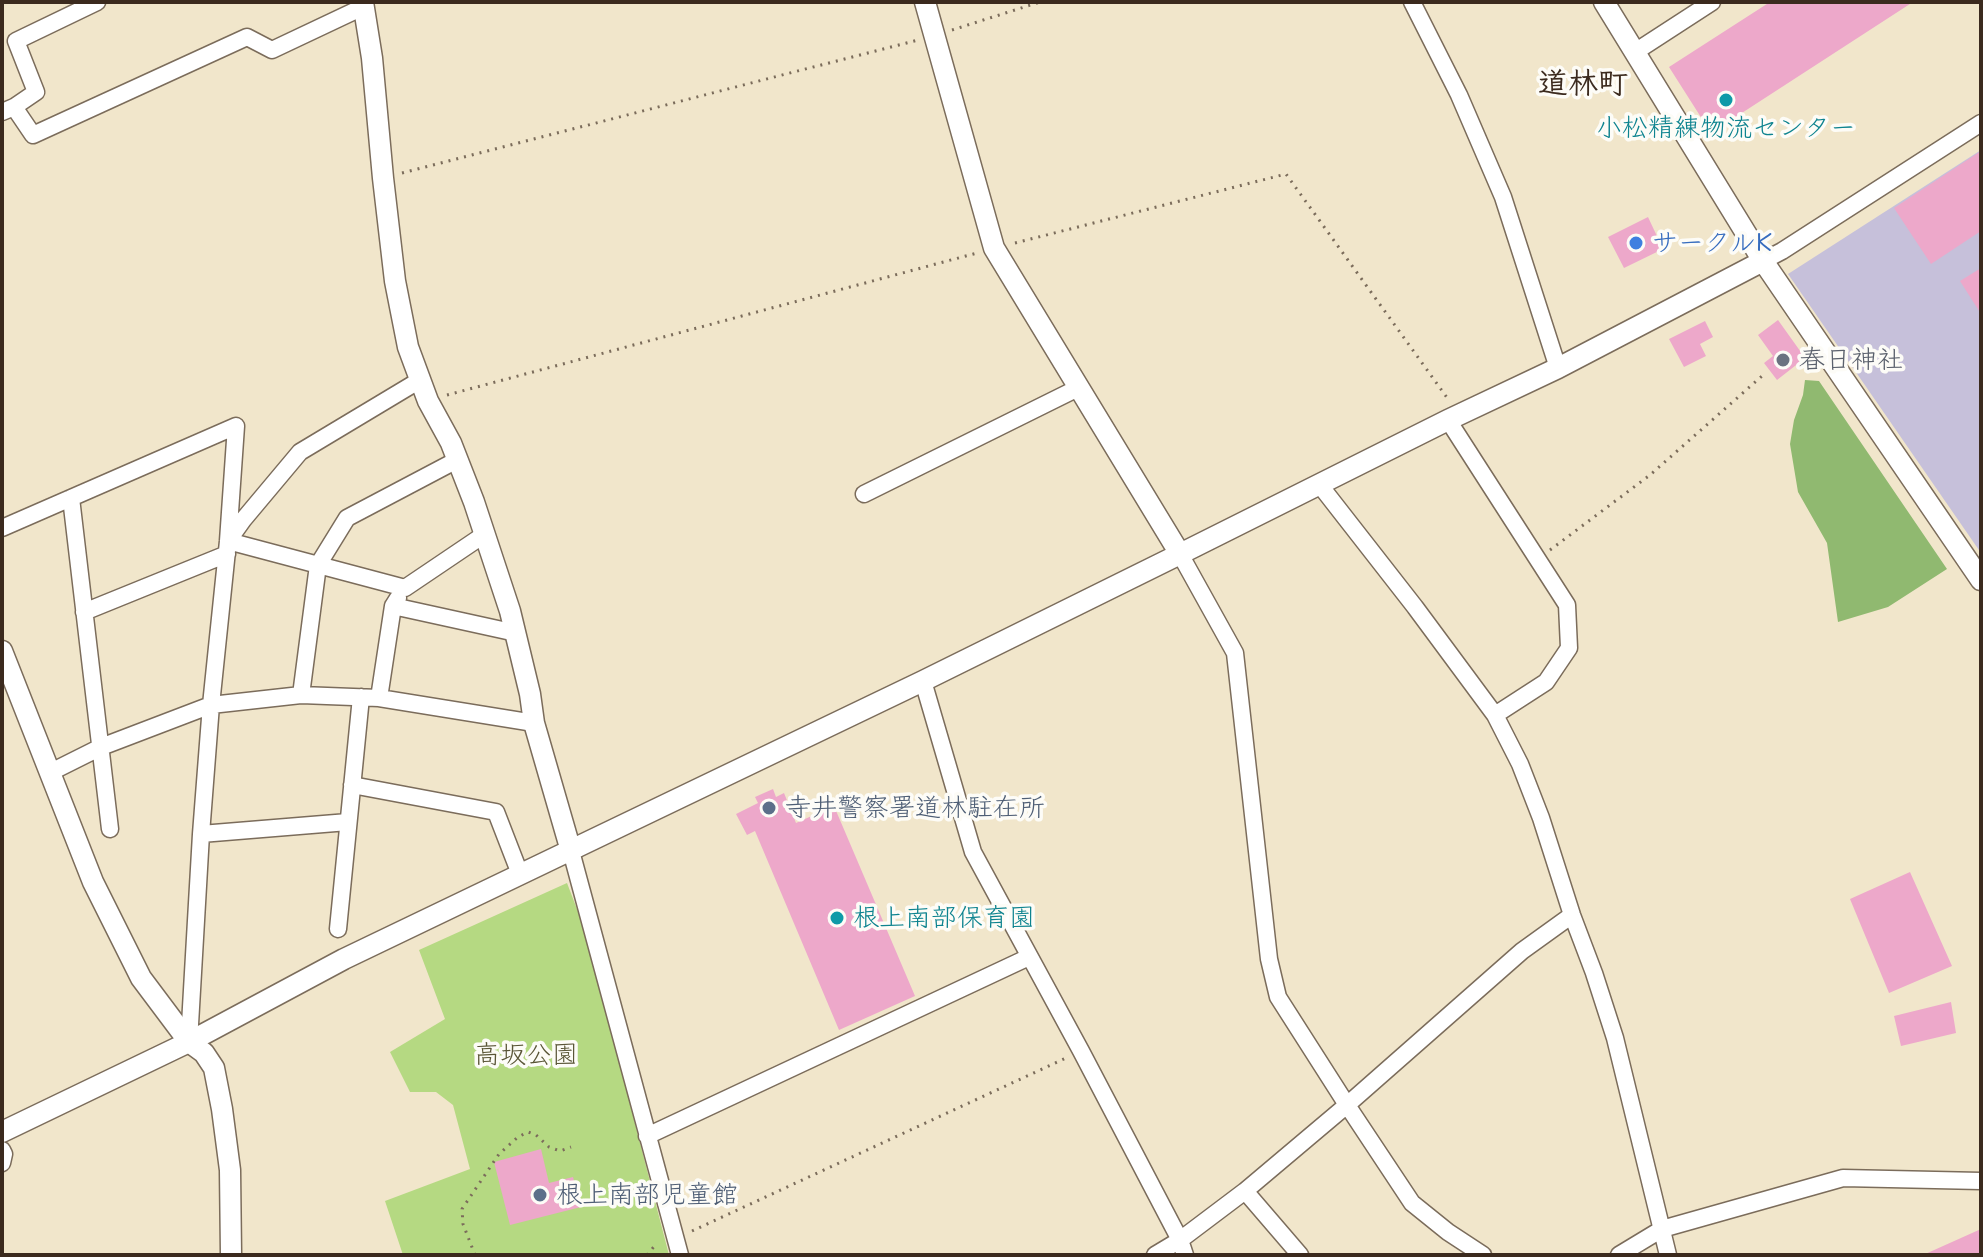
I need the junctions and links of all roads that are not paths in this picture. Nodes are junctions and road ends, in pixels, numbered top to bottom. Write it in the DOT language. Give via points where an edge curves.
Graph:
graph roads {
  1 [pos="97,2"];
  2 [pos="925,2"];
  3 [pos="1412,2"];
  4 [pos="1604,2"];
  5 [pos="1712,2"];
  6 [pos="363,4"];
  7 [pos="1635,52"];
  8 [pos="8,109"];
  9 [pos="1981,123"];
  10 [pos="1763,261"];
  11 [pos="1558,368"];
  12 [pos="420,380"];
  13 [pos="1080,387"];
  14 [pos="1453,417"];
  15 [pos="457,460"];
  16 [pos="1319,484"];
  17 [pos="864,494"];
  18 [pos="71,498"];
  19 [pos="2,528"];
  20 [pos="485,534"];
  21 [pos="227,548"];
  22 [pos="1180,554"];
  23 [pos="318,565"];
  24 [pos="1981,580"];
  25 [pos="405,588"];
  26 [pos="393,606"];
  27 [pos="84,612"];
  28 [pos="516,633"];
  29 [pos="2,651"];
  30 [pos="923,681"];
  31 [pos="301,695"];
  32 [pos="361,697"];
  33 [pos="379,698"];
  34 [pos="211,705"];
  35 [pos="1495,715"];
  36 [pos="534,723"];
  37 [pos="101,747"];
  38 [pos="49,773"];
  39 [pos="352,785"];
  40 [pos="348,822"];
  41 [pos="110,829"];
  42 [pos="201,834"];
  43 [pos="571,851"];
  44 [pos="520,874"];
  45 [pos="1572,915"];
  46 [pos="338,929"];
  47 [pos="1029,957"];
  48 [pos="189,1042"];
  49 [pos="1347,1105"];
  50 [pos="2,1132"];
  51 [pos="647,1136"];
  52 [pos="2,1150"];
  53 [pos="2,1163"];
  54 [pos="1981,1181"];
  55 [pos="1245,1191"];
  56 [pos="1662,1229"];
  57 [pos="673,1243"];
  58 [pos="1182,1248"];
  59 [pos="231,1255"];
  60 [pos="1155,1255"];
  61 [pos="1300,1255"];
  62 [pos="1483,1255"];
  63 [pos="1619,1255"];
  64 [pos="1668,1255"];
  1 -- 8 [label="street" via="16,41 36,92"];
  2 -- 13 [label="street" via="994,248"];
  3 -- 11 [label="street" via="1503,197"];
  4 -- 7 [label="street"];
  5 -- 7 [label="street"];
  6 -- 8 [label="street" via="272,50 247,37 33,135"];
  6 -- 12 [label="street" via="395,281"];
  7 -- 10 [label="street"];
  9 -- 10 [label="street"];
  10 -- 11 [label="street"];
  10 -- 24 [label="street"];
  11 -- 14 [label="street"];
  12 -- 15 [label="street"];
  12 -- 21 [label="street" via="300,452 243,520"];
  13 -- 17 [label="street"];
  13 -- 22 [label="street"];
  14 -- 16 [label="street"];
  14 -- 35 [label="street" via="1567,605 1569,648 1546,682"];
  15 -- 20 [label="street"];
  15 -- 23 [label="street" via="347,518"];
  16 -- 22 [label="street"];
  16 -- 35 [label="street"];
  18 -- 19 [label="street"];
  18 -- 21 [label="street" via="236,426"];
  18 -- 27 [label="street"];
  20 -- 25 [label="street"];
  20 -- 28 [label="street"];
  21 -- 23 [label="street"];
  21 -- 27 [label="street"];
  21 -- 34 [label="street"];
  22 -- 30 [label="street"];
  22 -- 49 [label="street" via="1235,653 1269,959 1278,997"];
  23 -- 25 [label="street"];
  23 -- 31 [label="street"];
  25 -- 26 [label="street"];
  26 -- 28 [label="street"];
  26 -- 33 [label="street"];
  27 -- 37 [label="street"];
  28 -- 36 [label="street"];
  29 -- 38 [label="street"];
  30 -- 43 [label="street"];
  30 -- 47 [label="street" via="973,852"];
  31 -- 32 [label="street"];
  31 -- 34 [label="street"];
  32 -- 33 [label="street"];
  32 -- 39 [label="street"];
  33 -- 36 [label="street"];
  34 -- 37 [label="street"];
  34 -- 42 [label="street"];
  35 -- 45 [label="street" via="1541,818"];
  36 -- 43 [label="street"];
  37 -- 38 [label="street"];
  37 -- 41 [label="street"];
  38 -- 48 [label="street" via="93,882 141,978"];
  39 -- 40 [label="street"];
  39 -- 44 [label="street" via="496,812"];
  40 -- 42 [label="street"];
  40 -- 46 [label="street"];
  42 -- 48 [label="street"];
  43 -- 44 [label="street"];
  43 -- 51 [label="street"];
  44 -- 48 [label="street"];
  45 -- 49 [label="street" via="1522,951"];
  45 -- 56 [label="street" via="1615,1038"];
  47 -- 51 [label="street"];
  47 -- 58 [label="street"];
  48 -- 50 [label="street"];
  48 -- 59 [label="street" via="214,1068 230,1170"];
  49 -- 55 [label="street"];
  49 -- 62 [label="street" via="1412,1203"];
  51 -- 57 [label="street"];
  52 -- 53 [label="street"];
  54 -- 56 [label="street" via="1843,1178"];
  55 -- 58 [label="street"];
  55 -- 61 [label="street"];
  56 -- 63 [label="street"];
  56 -- 64 [label="street"];
  58 -- 60 [label="street"];
}
